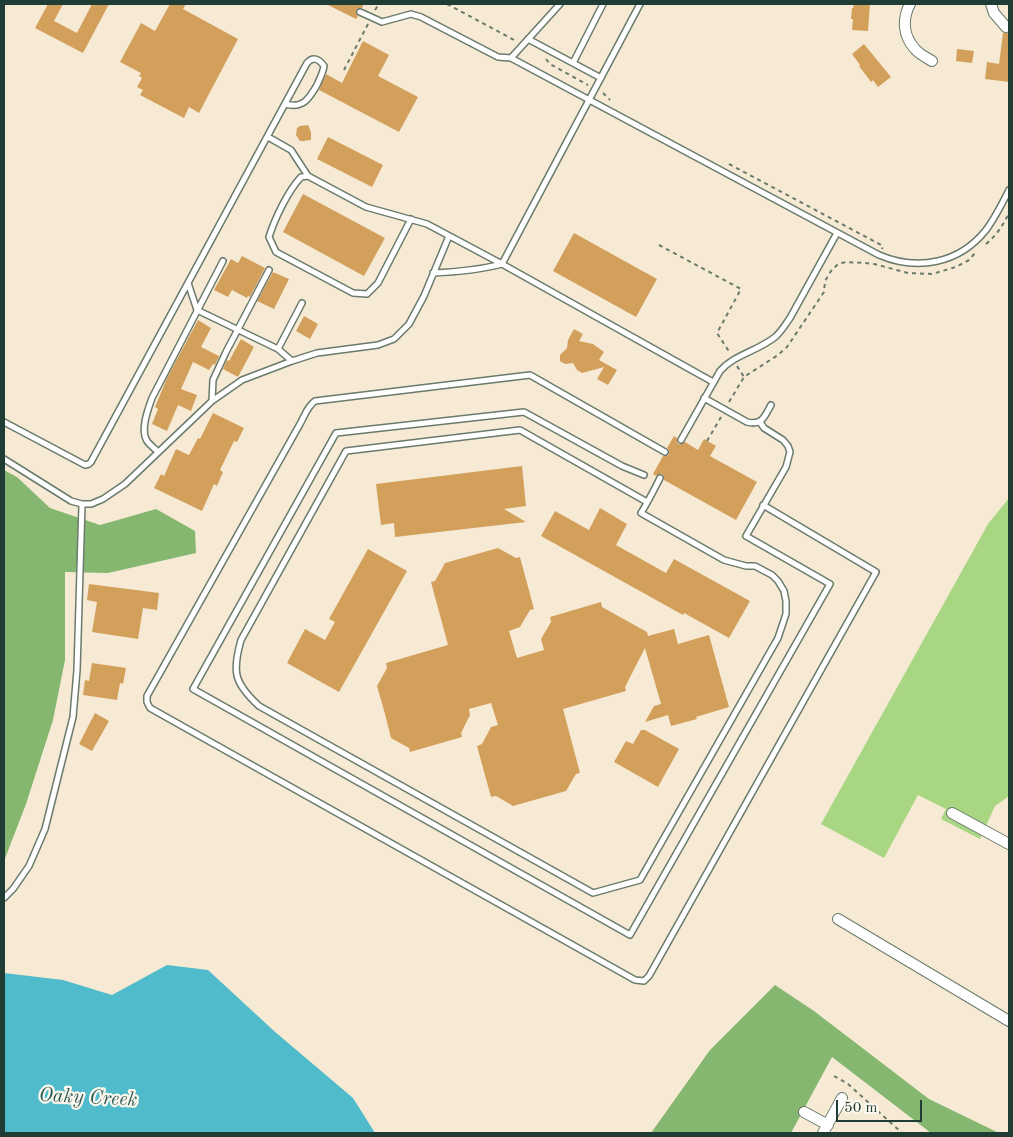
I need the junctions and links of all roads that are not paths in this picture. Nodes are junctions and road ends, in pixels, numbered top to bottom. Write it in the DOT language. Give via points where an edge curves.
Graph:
graph roads {
  1 [pos="560,4"];
  2 [pos="603,4"];
  3 [pos="640,4"];
  4 [pos="910,4"];
  5 [pos="991,4"];
  6 [pos="360,12"];
  7 [pos="1006,27"];
  8 [pos="528,39"];
  9 [pos="511,58"];
  10 [pos="932,61"];
  11 [pos="573,63"];
  12 [pos="601,78"];
  13 [pos="589,100"];
  14 [pos="285,104"];
  15 [pos="268,137"];
  16 [pos="308,176"];
  17 [pos="1009,190"];
  18 [pos="411,220"];
  19 [pos="837,233"];
  20 [pos="449,236"];
  21 [pos="223,261"];
  22 [pos="502,264"];
  23 [pos="269,270"];
  24 [pos="433,273"];
  25 [pos="188,283"];
  26 [pos="302,303"];
  27 [pos="198,310"];
  28 [pos="237,330"];
  29 [pos="278,349"];
  30 [pos="292,361"];
  31 [pos="714,382"];
  32 [pos="704,398"];
  33 [pos="212,401"];
  34 [pos="771,405"];
  35 [pos="4,422"];
  36 [pos="760,422"];
  37 [pos="681,440"];
  38 [pos="158,452"];
  39 [pos="665,452"];
  40 [pos="4,459"];
  41 [pos="644,475"];
  42 [pos="660,478"];
  43 [pos="647,502"];
  44 [pos="82,504"];
  45 [pos="763,505"];
  46 [pos="952,813"];
  47 [pos="1009,844"];
  48 [pos="4,898"];
  49 [pos="838,919"];
  50 [pos="1009,1021"];
  51 [pos="842,1098"];
  52 [pos="804,1112"];
  53 [pos="826,1129"];
  1 -- 8 [label="lane"];
  2 -- 11 [label="lane"];
  3 -- 12 [label="lane"];
  4 -- 10 [label="street" via="904,20 905,34 916,50"];
  5 -- 7 [label="street"];
  6 -- 9 [label="lane" via="382,22 411,14 421,17 498,57"];
  8 -- 9 [label="lane"];
  8 -- 11 [label="lane"];
  9 -- 13 [label="lane"];
  11 -- 12 [label="lane"];
  12 -- 13 [label="lane"];
  13 -- 19 [label="lane"];
  13 -- 22 [label="lane"];
  14 -- 14 [label="lane" via="307,63 316,59 321,61 323,72 311,96 297,105"];
  14 -- 15 [label="lane"];
  15 -- 16 [label="lane" via="292,150"];
  15 -- 25 [label="lane"];
  16 -- 18 [label="lane" via="366,206"];
  16 -- 18 [label="lane" via="295,183 269,237 276,252 353,293 367,294 378,284"];
  17 -- 19 [label="lane" via="987,229 971,246 940,261 898,262"];
  18 -- 20 [label="lane" via="427,224"];
  19 -- 31 [label="lane" via="782,329 768,342 725,365"];
  20 -- 22 [label="lane"];
  20 -- 24 [label="lane"];
  21 -- 27 [label="lane"];
  22 -- 24 [label="lane" via="460,272"];
  22 -- 31 [label="lane"];
  23 -- 28 [label="lane"];
  24 -- 30 [label="lane" via="409,324 394,338 378,345 317,353"];
  25 -- 27 [label="lane"];
  25 -- 35 [label="lane" via="92,462 85,465"];
  26 -- 29 [label="lane"];
  27 -- 28 [label="lane"];
  27 -- 38 [label="lane" via="146,415 144,434"];
  28 -- 29 [label="lane"];
  28 -- 33 [label="lane" via="214,380"];
  29 -- 30 [label="lane"];
  30 -- 33 [label="lane" via="242,380"];
  31 -- 32 [label="lane"];
  32 -- 36 [label="lane" via="751,423"];
  32 -- 37 [label="lane"];
  33 -- 38 [label="lane"];
  34 -- 36 [label="lane"];
  36 -- 45 [label="lane" via="783,440 790,452 786,467"];
  38 -- 44 [label="lane" via="125,484 103,499"];
  39 -- 45 [label="lane" via="530,375 315,401 307,409 147,696 147,702 150,708 635,980 644,981 876,572"];
  40 -- 44 [label="lane" via="62,497"];
  41 -- 45 [label="lane" via="524,412 336,433 193,689 630,935 830,584 746,536"];
  42 -- 43 [label="lane"];
  43 -- 43 [label="lane" via="641,513 724,560 755,566 772,575 784,591 786,614 778,638 640,880 594,893 259,706 241,687 236,663 241,640 346,451 520,430"];
  44 -- 48 [label="lane" via="74,717 45,829 29,866"];
  46 -- 47 [label="street"];
  49 -- 50 [label="street"];
  51 -- 53 [label="street"];
  52 -- 53 [label="street"];
}
